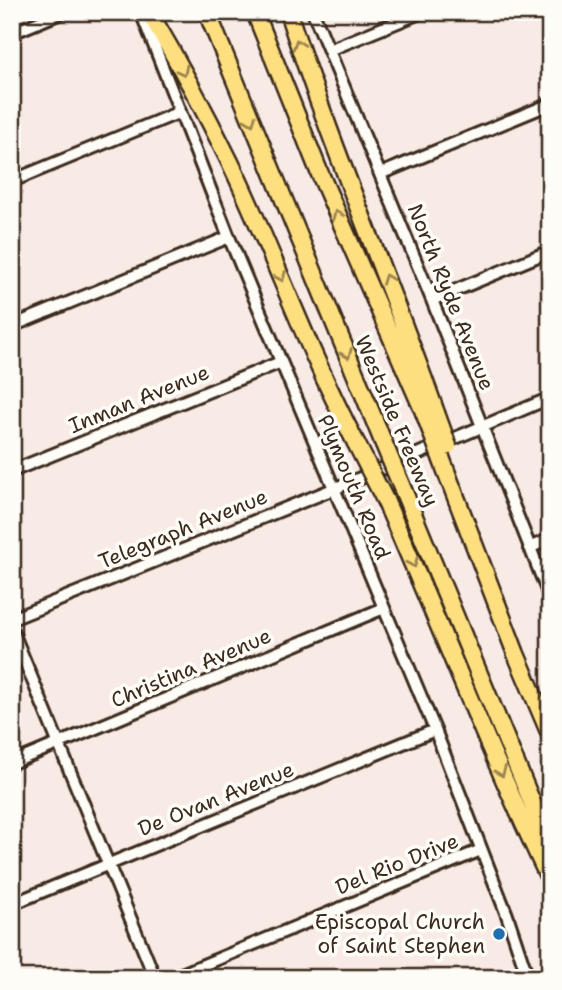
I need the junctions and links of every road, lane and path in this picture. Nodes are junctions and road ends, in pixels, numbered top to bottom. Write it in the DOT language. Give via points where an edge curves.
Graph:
graph roads {
  1 [pos="63,12"];
  2 [pos="141,12"];
  3 [pos="149,12"];
  4 [pos="207,12"];
  5 [pos="255,12"];
  6 [pos="288,12"];
  7 [pos="313,12"];
  8 [pos="422,12"];
  9 [pos="12,33"];
  10 [pos="329,50"];
  11 [pos="550,104"];
  12 [pos="180,112"];
  13 [pos="380,174"];
  14 [pos="12,181"];
  15 [pos="229,237"];
  16 [pos="550,251"];
  17 [pos="432,300"];
  18 [pos="12,326"];
  19 [pos="281,362"];
  20 [pos="550,398"];
  21 [pos="430,412"];
  22 [pos="482,426"];
  23 [pos="12,471"];
  24 [pos="334,488"];
  25 [pos="550,539"];
  26 [pos="529,548"];
  27 [pos="550,598"];
  28 [pos="384,608"];
  29 [pos="12,619"];
  30 [pos="12,630"];
  31 [pos="435,730"];
  32 [pos="550,734"];
  33 [pos="59,743"];
  34 [pos="12,763"];
  35 [pos="550,846"];
  36 [pos="481,850"];
  37 [pos="108,864"];
  38 [pos="550,880"];
  39 [pos="12,904"];
  40 [pos="525,977"];
  41 [pos="155,978"];
  42 [pos="172,978"];
  1 -- 9 [label="street"];
  2 -- 12 [label="street, Plymouth Road"];
  3 -- 38 [label="highway, one-way, bridge" via="230,162 330,392 385,500"];
  4 -- 35 [label="highway, Westside Freeway, one-way, bridge"];
  21 -- 5 [label="highway, Westside Freeway, one-way" via="320,174"];
  21 -- 6 [label="highway, one-way" via="398,306 317,101"];
  7 -- 10 [label="street, North Ryde Avenue"];
  8 -- 10 [label="street"];
  10 -- 13 [label="street, North Ryde Avenue"];
  11 -- 13 [label="street"];
  12 -- 14 [label="street"];
  12 -- 15 [label="street, Plymouth Road"];
  13 -- 17 [label="street, North Ryde Avenue"];
  15 -- 18 [label="street"];
  15 -- 19 [label="street, Plymouth Road"];
  16 -- 17 [label="street"];
  17 -- 22 [label="street, North Ryde Avenue"];
  19 -- 23 [label="street, Inman Avenue"];
  19 -- 24 [label="street, Plymouth Road"];
  20 -- 22 [label="street, Telegraph Avenue"];
  21 -- 32 [label="highway, bridge" via="499,580 516,654"];
  22 -- 24 [label="street, Telegraph Avenue"];
  22 -- 26 [label="street, North Ryde Avenue"];
  24 -- 28 [label="street, Plymouth Road"];
  24 -- 29 [label="street, Telegraph Avenue"];
  25 -- 26 [label="street"];
  26 -- 27 [label="street, North Ryde Avenue"];
  28 -- 31 [label="street, Plymouth Road"];
  28 -- 33 [label="street, Christina Avenue"];
  30 -- 33 [label="street"];
  31 -- 36 [label="street, Plymouth Road"];
  31 -- 37 [label="street, De Ovan Avenue"];
  33 -- 34 [label="street, Christina Avenue"];
  33 -- 37 [label="street"];
  36 -- 40 [label="street, Plymouth Road"];
  36 -- 42 [label="street, Del Rio Drive"];
  37 -- 39 [label="street, De Ovan Avenue"];
  37 -- 41 [label="street"];
}
